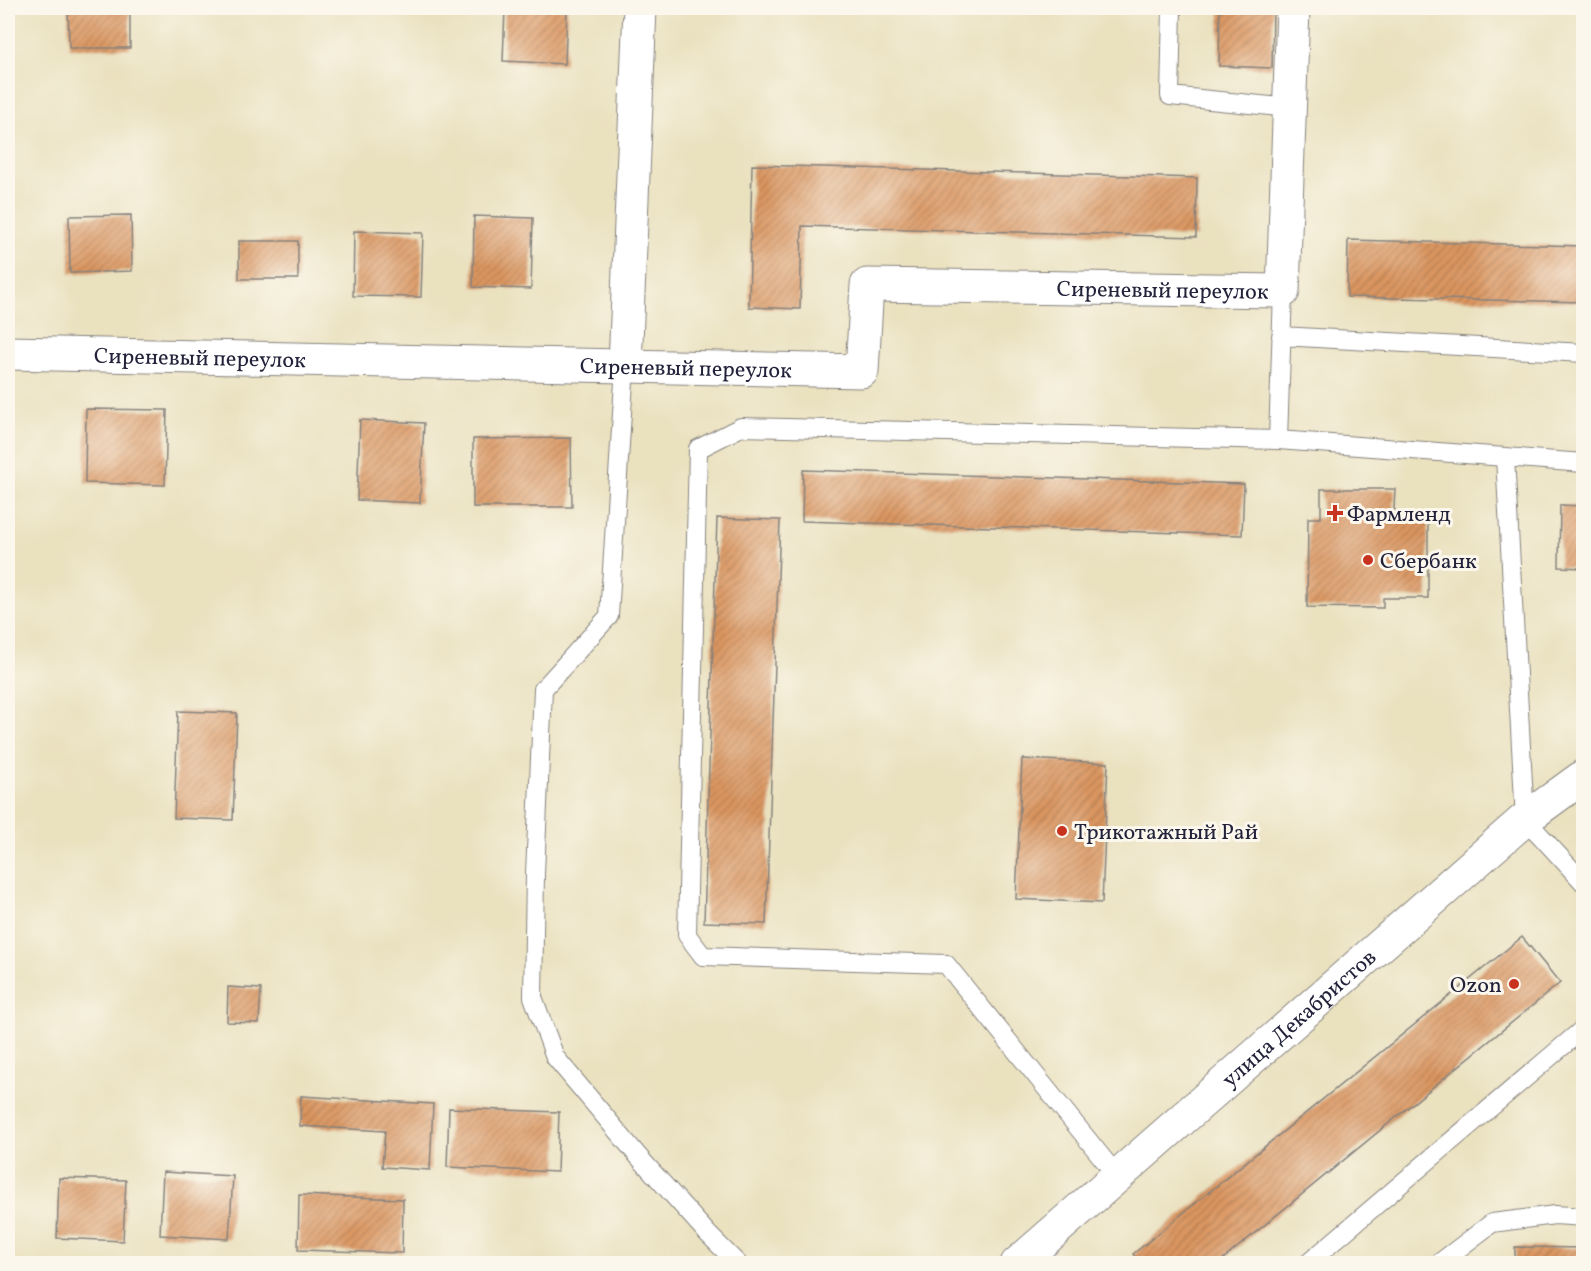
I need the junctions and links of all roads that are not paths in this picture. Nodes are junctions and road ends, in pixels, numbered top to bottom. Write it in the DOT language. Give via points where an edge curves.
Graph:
graph roads {
  1 [pos="640,8"];
  2 [pos="1172,8"];
  3 [pos="1293,8"];
  4 [pos="1290,108"];
  5 [pos="1283,291"];
  6 [pos="1281,336"];
  7 [pos="8,353"];
  8 [pos="1584,353"];
  9 [pos="625,366"];
  10 [pos="1278,440"];
  11 [pos="1505,457"];
  12 [pos="1584,463"];
  13 [pos="1584,776"];
  14 [pos="1525,819"];
  15 [pos="1584,883"];
  16 [pos="1584,1028"];
  17 [pos="1117,1176"];
  18 [pos="1584,1217"];
  19 [pos="1028,1260"];
  20 [pos="738,1263"];
  21 [pos="1306,1263"];
  22 [pos="1438,1263"];
  1 -- 9 [label="street"];
  2 -- 4 [label="lane" via="1170,96"];
  3 -- 4 [label="street"];
  4 -- 5 [label="street"];
  5 -- 6 [label="lane"];
  5 -- 9 [label="street, Сиреневый переулок" via="867,285 862,371"];
  6 -- 8 [label="lane"];
  6 -- 10 [label="lane"];
  7 -- 9 [label="street, Сиреневый переулок"];
  9 -- 20 [label="lane" via="609,616 543,689 533,997 555,1057 638,1156"];
  10 -- 11 [label="lane"];
  10 -- 17 [label="lane" via="741,428 698,449 687,935 704,956 946,964"];
  11 -- 12 [label="lane"];
  11 -- 14 [label="lane"];
  13 -- 14 [label="street, улица Декабристов"];
  14 -- 15 [label="lane"];
  14 -- 17 [label="street, улица Декабристов"];
  16 -- 21 [label="lane"];
  17 -- 19 [label="street, улица Декабристов"];
  18 -- 22 [label="lane" via="1555,1215 1492,1223"];
}
